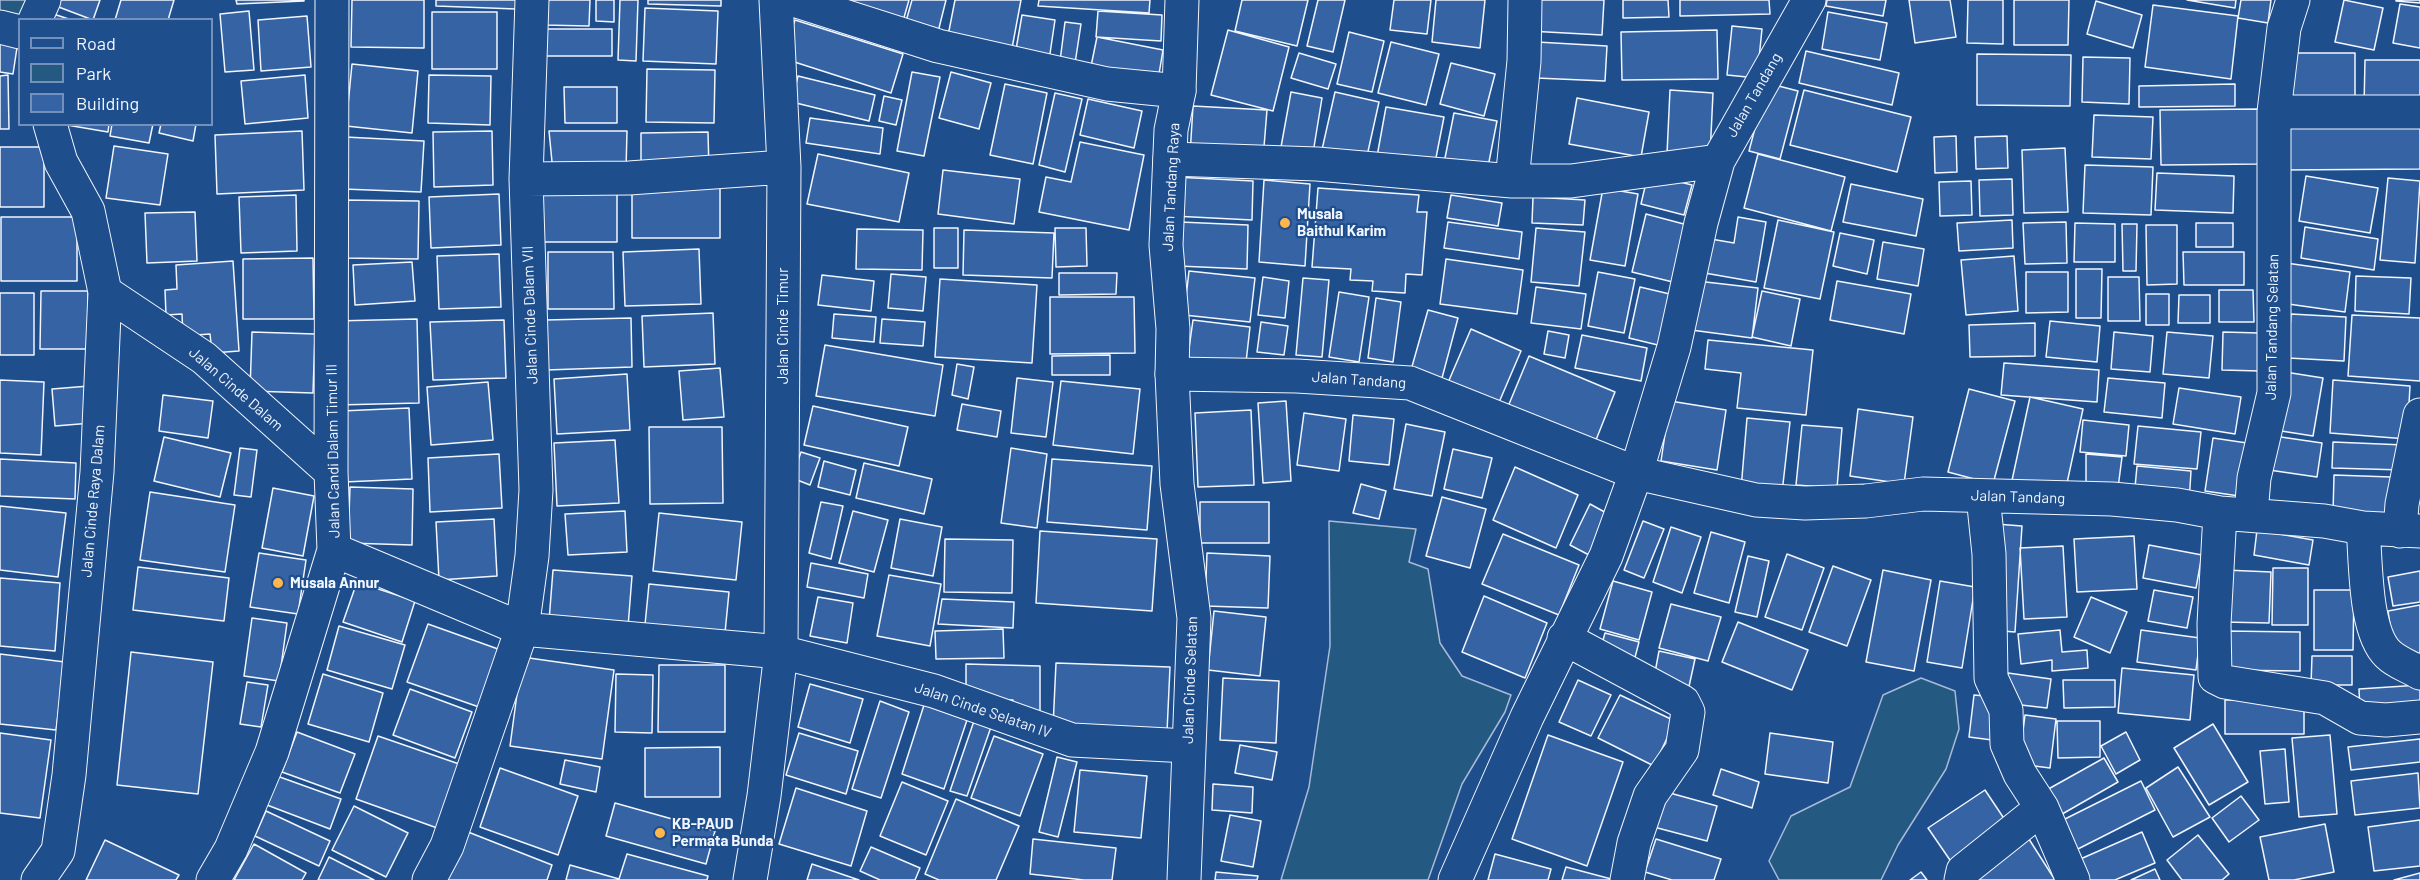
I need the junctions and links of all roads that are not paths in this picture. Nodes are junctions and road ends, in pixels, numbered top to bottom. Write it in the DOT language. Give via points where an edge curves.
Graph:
graph roads {
  1 [pos="44,0"];
  2 [pos="332,0"];
  3 [pos="532,0"];
  4 [pos="776,0"];
  5 [pos="794,0"];
  6 [pos="1182,0"];
  7 [pos="1525,0"];
  8 [pos="1809,0"];
  9 [pos="2293,0"];
  10 [pos="36,18"];
  11 [pos="0,27"];
  12 [pos="18,32"];
  13 [pos="1179,91"];
  14 [pos="2420,112"];
  15 [pos="2274,125"];
  16 [pos="51,126"];
  17 [pos="1170,159"];
  18 [pos="1718,161"];
  19 [pos="784,167"];
  20 [pos="526,179"];
  21 [pos="1512,181"];
  22 [pos="105,291"];
  23 [pos="1172,374"];
  24 [pos="2420,415"];
  25 [pos="331,472"];
  26 [pos="1636,473"];
  27 [pos="1983,496"];
  28 [pos="2236,514"];
  29 [pos="2363,528"];
  30 [pos="2410,531"];
  31 [pos="334,550"];
  32 [pos="522,628"];
  33 [pos="1564,638"];
  34 [pos="780,652"];
  35 [pos="2420,673"];
  36 [pos="2420,717"];
  37 [pos="1188,746"];
  38 [pos="2042,808"];
  39 [pos="38,880"];
  40 [pos="213,880"];
  41 [pos="429,880"];
  42 [pos="750,880"];
  43 [pos="1184,880"];
  44 [pos="1455,880"];
  45 [pos="1627,880"];
  46 [pos="1961,880"];
  47 [pos="2073,880"];
  1 -- 10 [label="street"];
  2 -- 25 [label="street, Jalan Candi Dalam Timur III"];
  3 -- 20 [label="street, Jalan Cinde Dalam VII"];
  4 -- 19 [label="street, Jalan Cinde Timur"];
  5 -- 13 [label="street" via="938,46 1107,84"];
  6 -- 13 [label="street, Jalan Tandang Raya"];
  7 -- 21 [label="street" via="1524,61"];
  8 -- 18 [label="street, Jalan Tandang"];
  9 -- 15 [label="street, Jalan Tandang Selatan" via="2284,28"];
  11 -- 12 [label="street"];
  13 -- 17 [label="street, Jalan Tandang Raya"];
  14 -- 15 [label="street"];
  15 -- 28 [label="street, Jalan Tandang Selatan" via="2274,393 2254,478"];
  16 -- 22 [label="street, Jalan Cinde Raya Dalam" via="61,162 88,211"];
  17 -- 21 [label="street" via="1317,164"];
  17 -- 23 [label="street, Jalan Tandang Raya" via="1166,245 1173,329"];
  18 -- 21 [label="street" via="1571,181"];
  18 -- 26 [label="street, Jalan Tandang" via="1674,347"];
  19 -- 20 [label="street" via="628,178"];
  19 -- 34 [label="street, Jalan Cinde Timur"];
  20 -- 32 [label="street, Jalan Cinde Dalam VII" via="536,490"];
  22 -- 25 [label="street, Jalan Cinde Dalam" via="204,358"];
  22 -- 39 [label="street, Jalan Cinde Raya Dalam" via="97,472 69,775 58,851"];
  23 -- 26 [label="street, Jalan Tandang" via="1309,376 1410,383"];
  23 -- 37 [label="street, Jalan Cinde Selatan" via="1177,484 1194,618"];
  24 -- 30 [label="street" via="2402,504"];
  25 -- 31 [label="street, Jalan Candi Dalam Timur III"];
  26 -- 27 [label="street, Jalan Tandang" via="1756,500 1805,503 1923,494"];
  26 -- 33 [label="street, Jalan Tandang" via="1606,556"];
  27 -- 28 [label="street, Jalan Tandang" via="2112,499"];
  27 -- 38 [label="street" via="1989,554 1990,678 2006,710 2007,744"];
  28 -- 29 [label="street, Jalan Tandang"];
  28 -- 36 [label="street, Jalan Tandang Selatan" via="2214,624 2215,677 2225,682 2325,698 2360,718"];
  29 -- 30 [label="street, Jalan Tandang"];
  29 -- 35 [label="street" via="2376,634 2386,653"];
  31 -- 32 [label="street"];
  31 -- 40 [label="street, Jalan Candi Dalam Timur III" via="273,752 231,849"];
  32 -- 34 [label="street"];
  32 -- 41 [label="street" via="447,846"];
  33 -- 44 [label="street, Jalan Tandang"];
  33 -- 45 [label="street" via="1683,702 1688,712 1682,750 1650,796 1634,843"];
  34 -- 37 [label="street, Jalan Cinde Selatan IV" via="934,692 1072,740"];
  34 -- 42 [label="street, Jalan Cinde Timur"];
  37 -- 43 [label="street, Jalan Cinde Selatan"];
  38 -- 46 [label="street" via="1963,871"];
  38 -- 47 [label="street"];
}
